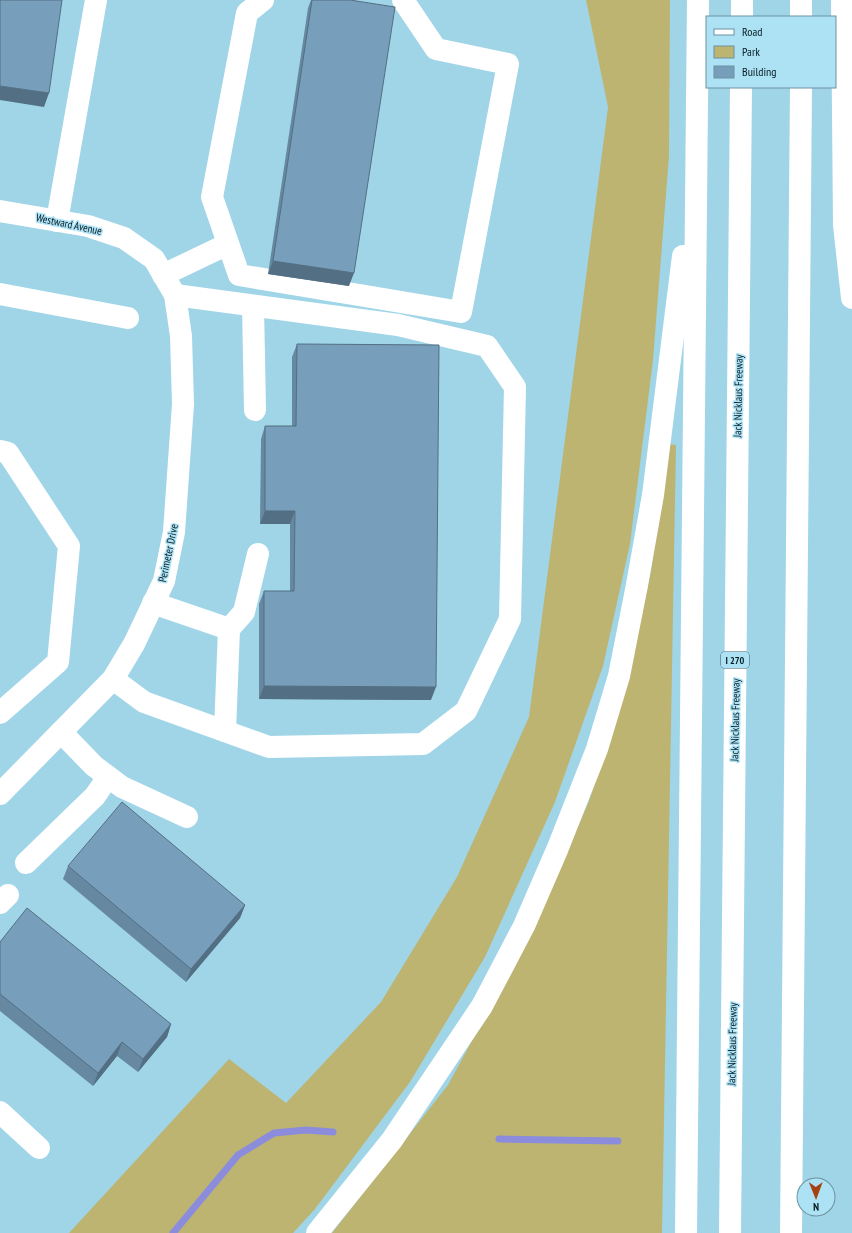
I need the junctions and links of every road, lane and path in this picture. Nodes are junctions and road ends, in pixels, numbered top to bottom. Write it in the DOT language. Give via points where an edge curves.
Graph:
graph roads {
  1 [pos="96,0"];
  2 [pos="263,0"];
  3 [pos="403,0"];
  4 [pos="698,0"];
  5 [pos="742,0"];
  6 [pos="801,0"];
  7 [pos="842,0"];
  8 [pos="742,16"];
  9 [pos="801,16"];
  10 [pos="741,88"];
  11 [pos="801,88"];
  12 [pos="696,154"];
  13 [pos="0,211"];
  14 [pos="57,221"];
  15 [pos="228,244"];
  16 [pos="158,267"];
  17 [pos="0,294"];
  18 [pos="175,295"];
  19 [pos="852,298"];
  20 [pos="253,306"];
  21 [pos="128,318"];
  22 [pos="255,410"];
  23 [pos="0,451"];
  24 [pos="258,554"];
  25 [pos="153,603"];
  26 [pos="229,629"];
  27 [pos="113,679"];
  28 [pos="0,713"];
  29 [pos="225,731"];
  30 [pos="60,732"];
  31 [pos="108,777"];
  32 [pos="0,794"];
  33 [pos="187,817"];
  34 [pos="26,863"];
  35 [pos="0,1112"];
  36 [pos="38,1148"];
  37 [pos="318,1233"];
  38 [pos="686,1233"];
  39 [pos="730,1233"];
  40 [pos="791,1233"];
  1 -- 14 [label="main road"];
  2 -- 15 [label="main road" via="247,13 212,197"];
  3 -- 15 [label="main road" via="436,49 508,64 461,312 239,276"];
  4 -- 12 [label="main road"];
  5 -- 8 [label="main road"];
  6 -- 9 [label="main road"];
  7 -- 19 [label="main road" via="844,225"];
  10 -- 39 [label="main road, Jack Nicklaus Freeway / I 270"];
  11 -- 40 [label="main road"];
  12 -- 37 [label="main road" via="652,503 619,676 597,748 524,926 482,1006 392,1140"];
  12 -- 38 [label="main road"];
  13 -- 14 [label="main road, Westward Avenue"];
  14 -- 16 [label="main road, Westward Avenue" via="88,226 124,238"];
  15 -- 16 [label="main road"];
  16 -- 18 [label="main road, Perimeter Drive"];
  17 -- 21 [label="main road"];
  18 -- 20 [label="main road"];
  18 -- 25 [label="main road, Perimeter Drive" via="181,336 181,434 174,532 164,581"];
  20 -- 22 [label="main road"];
  20 -- 29 [label="main road" via="398,325 487,346 515,386 510,619 466,711 422,744 269,747"];
  23 -- 28 [label="main road" via="8,453 69,546 58,662"];
  24 -- 26 [label="main road" via="244,612"];
  25 -- 26 [label="main road"];
  25 -- 27 [label="main road, Perimeter Drive" via="134,644"];
  26 -- 29 [label="main road"];
  27 -- 29 [label="main road" via="144,702"];
  27 -- 30 [label="main road, Perimeter Drive"];
  30 -- 31 [label="main road"];
  30 -- 32 [label="main road, Perimeter Drive"];
  31 -- 33 [label="main road" via="122,787"];
  31 -- 34 [label="main road" via="95,796"];
  35 -- 36 [label="main road"];
}
